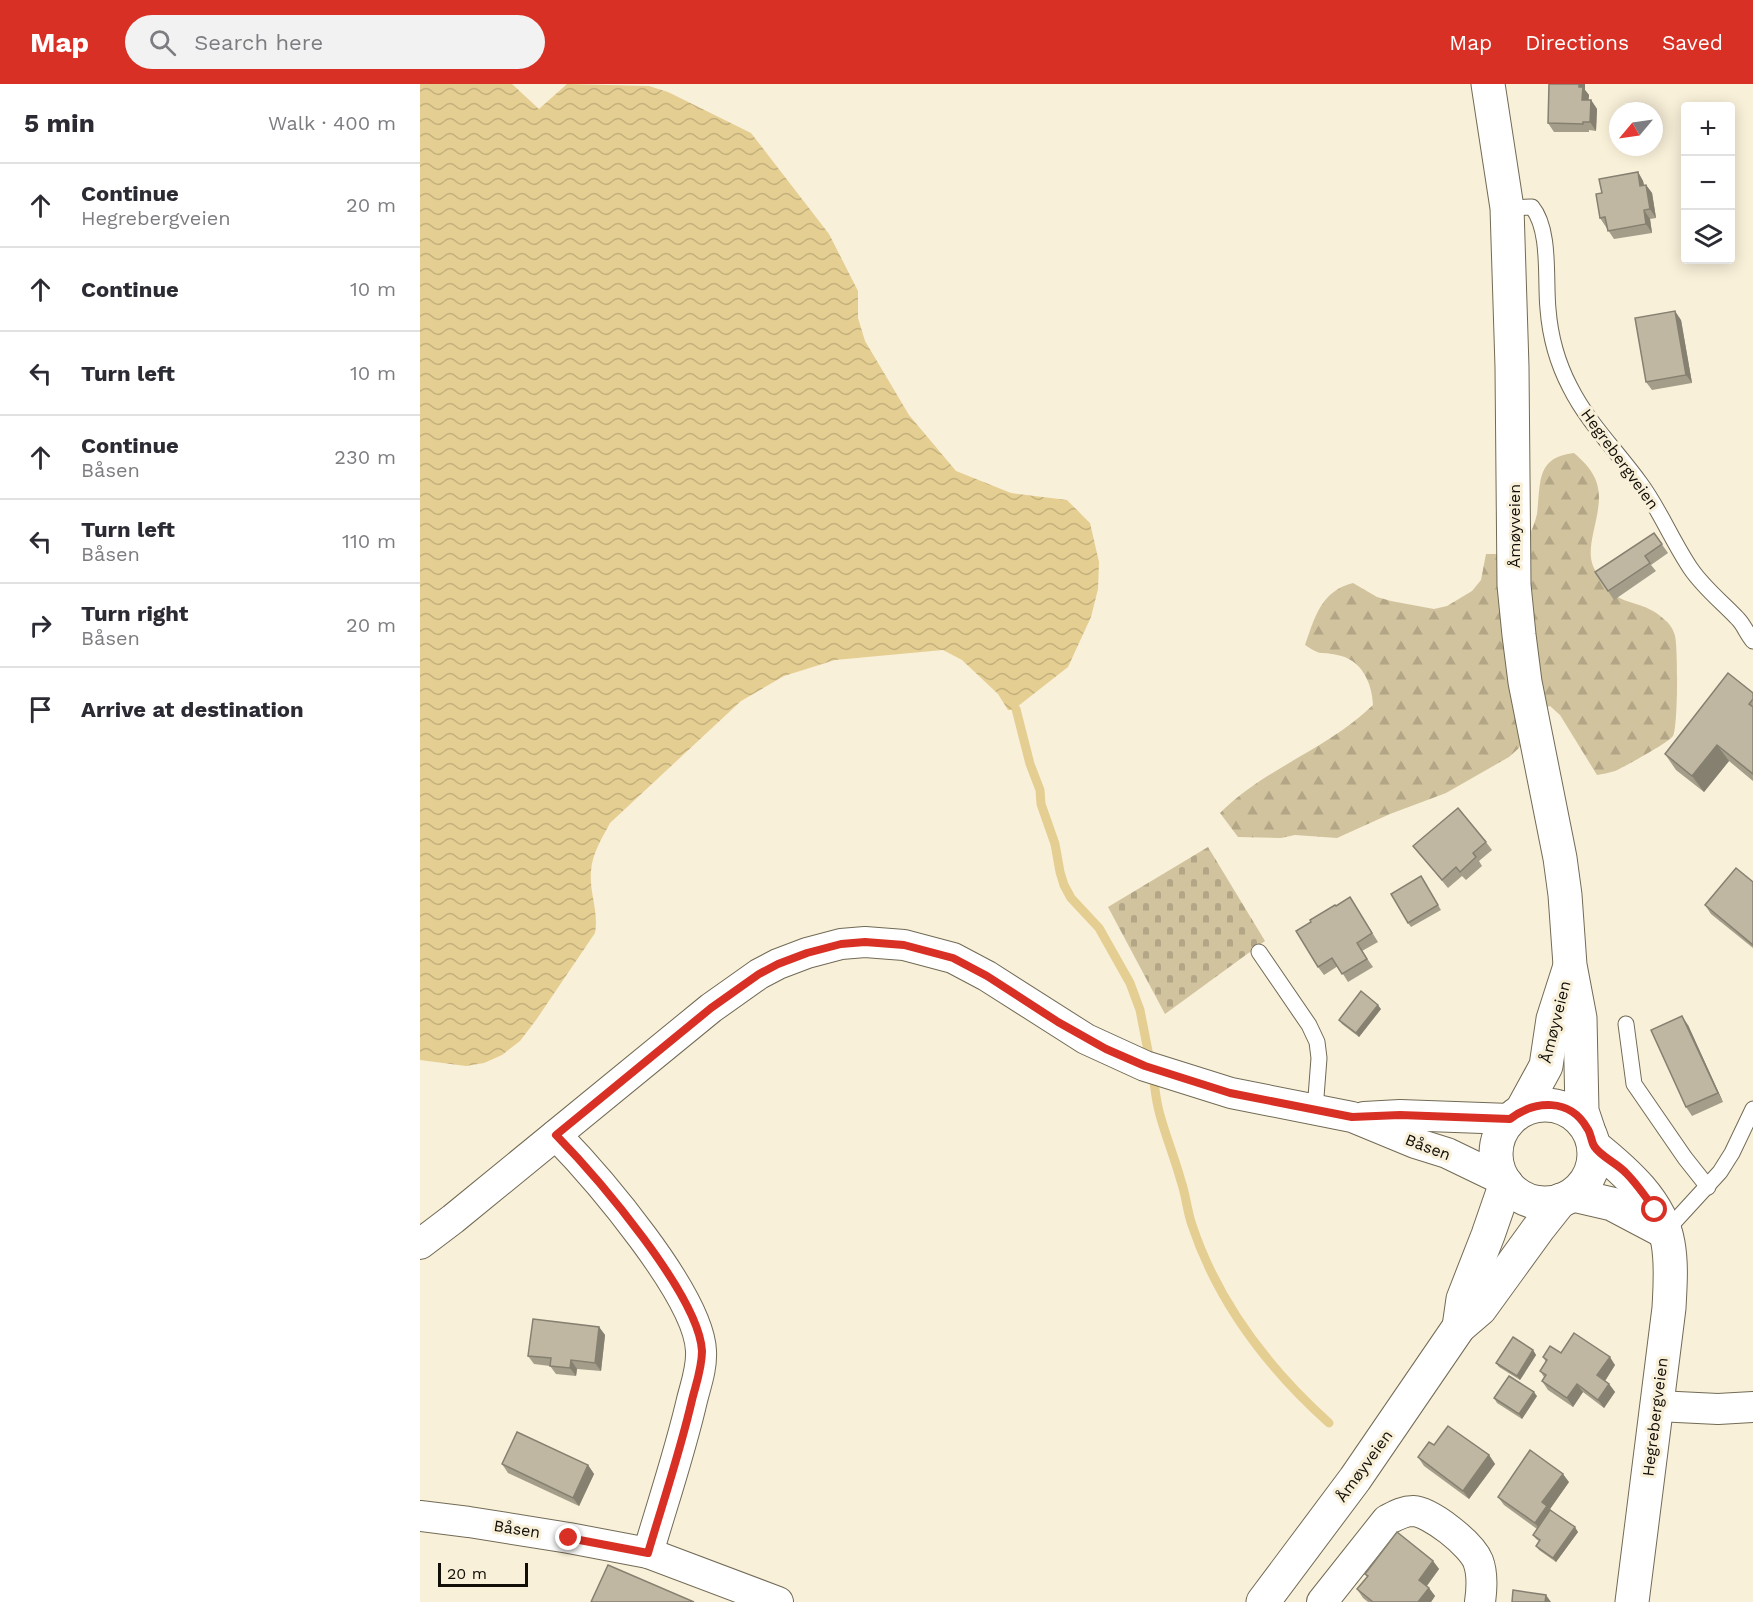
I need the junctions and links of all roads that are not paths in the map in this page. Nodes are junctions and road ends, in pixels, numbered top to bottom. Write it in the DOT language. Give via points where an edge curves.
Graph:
graph roads {
  1 [pos="1488,84"];
  2 [pos="1507,207"];
  3 [pos="1753,641"];
  4 [pos="1259,952"];
  5 [pos="1570,965"];
  6 [pos="1626,1024"];
  7 [pos="1753,1109"];
  8 [pos="1315,1110"];
  9 [pos="1516,1114"];
  10 [pos="1352,1117"];
  11 [pos="556,1135"];
  12 [pos="1591,1137"];
  13 [pos="1504,1181"];
  14 [pos="1708,1187"];
  15 [pos="1567,1198"];
  16 [pos="1665,1232"];
  17 [pos="420,1244"];
  18 [pos="1459,1327"];
  19 [pos="1657,1406"];
  20 [pos="1753,1407"];
  21 [pos="420,1516"];
  22 [pos="648,1553"];
  23 [pos="778,1602"];
  24 [pos="1263,1602"];
  25 [pos="1322,1602"];
  26 [pos="1480,1602"];
  27 [pos="1632,1602"];
  1 -- 2 [label="main road, Åmøyveien"];
  2 -- 3 [label="lane, Hegrebergveien" via="1532,207 1538,215 1543,233 1548,311 1570,387 1590,420 1654,502 1691,569 1740,621"];
  2 -- 5 [label="main road, Åmøyveien" via="1514,585 1525,682 1560,858"];
  4 -- 8 [label="lane" via="1317,1042"];
  5 -- 9 [label="main road, Åmøyveien" via="1553,1020 1546,1066"];
  5 -- 12 [label="main road, Åmøyveien" via="1580,1017 1582,1111"];
  6 -- 14 [label="lane" via="1634,1084"];
  7 -- 14 [label="lane" via="1732,1153"];
  8 -- 10 [label="street, Båsen"];
  8 -- 11 [label="street, Båsen" via="1230,1093 1145,1066 1086,1039 953,958 904,945 865,942 807,953 759,974 711,1008"];
  9 -- 10 [label="street, Båsen"];
  9 -- 12 [label="main road" via="1546,1104 1558,1106 1570,1111"];
  9 -- 13 [label="main road" via="1496,1148"];
  10 -- 13 [label="street, Båsen" via="1447,1153"];
  11 -- 17 [label="street, Båsen"];
  11 -- 22 [label="street" via="637,1231 673,1281 692,1314 700,1343 701,1365 688,1419"];
  12 -- 15 [label="main road" via="1591,1174"];
  12 -- 16 [label="main road, Hegrebergveien" via="1626,1172 1655,1210"];
  13 -- 15 [label="main road" via="1525,1199 1537,1203"];
  13 -- 18 [label="main road, Åmøyveien" via="1463,1299"];
  14 -- 16 [label="lane"];
  15 -- 16 [label="main road" via="1612,1204"];
  15 -- 18 [label="main road, Åmøyveien" via="1538,1229 1480,1309"];
  16 -- 19 [label="main road, Hegrebergveien" via="1671,1273"];
  18 -- 24 [label="main road, Åmøyveien" via="1355,1479"];
  19 -- 20 [label="street"];
  19 -- 27 [label="main road, Hegrebergveien"];
  21 -- 22 [label="street, Båsen"];
  22 -- 23 [label="street, Båsen"];
  25 -- 26 [label="street" via="1387,1520 1414,1511 1428,1515 1467,1545 1477,1559 1482,1579"];
}
